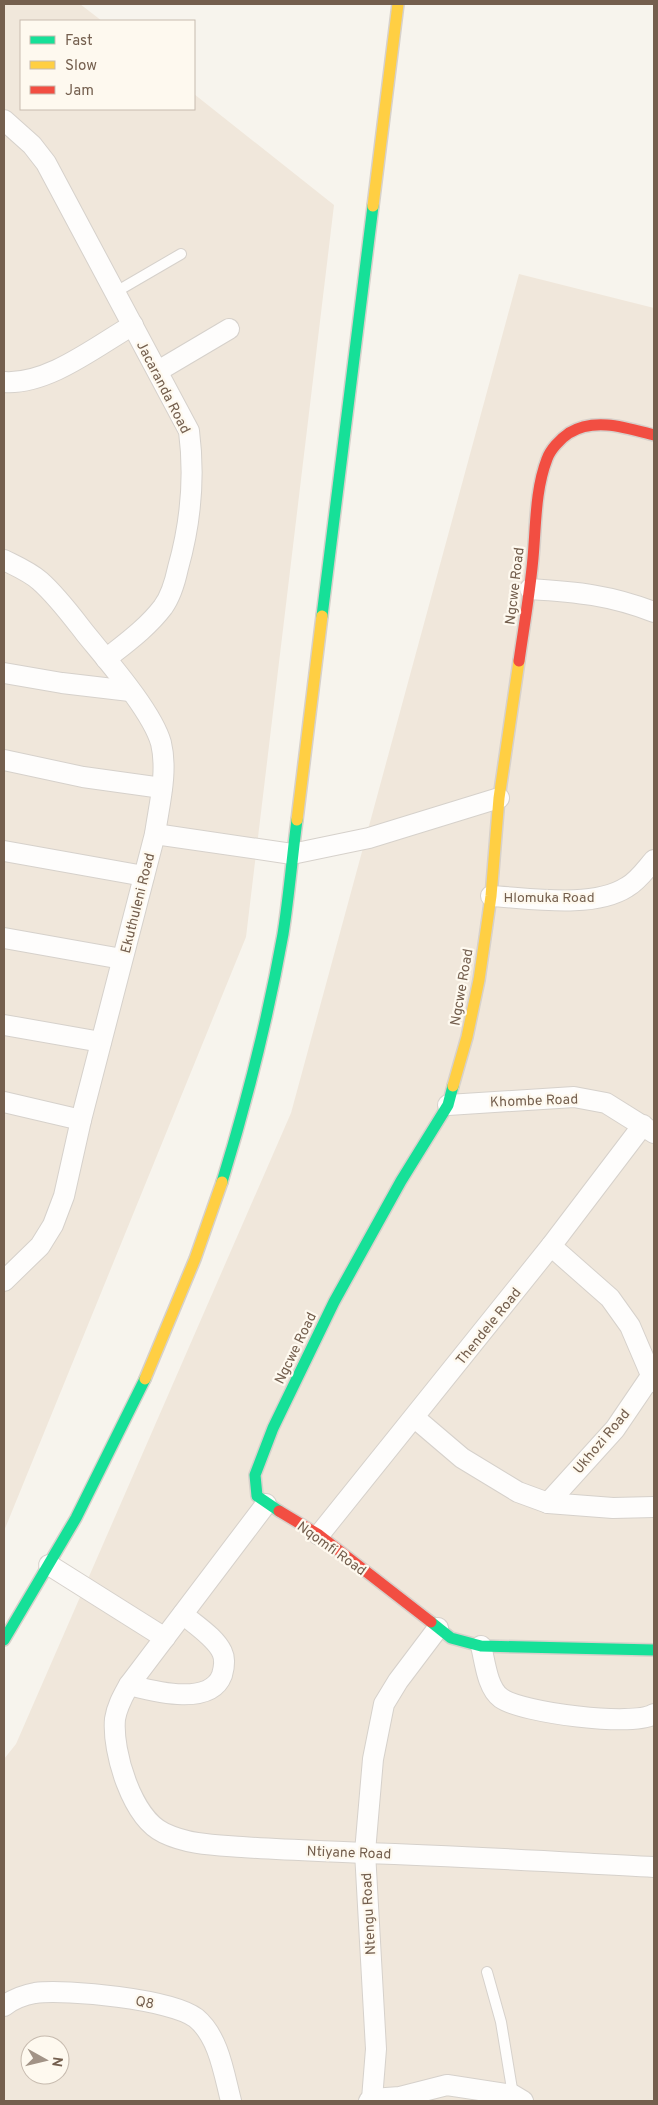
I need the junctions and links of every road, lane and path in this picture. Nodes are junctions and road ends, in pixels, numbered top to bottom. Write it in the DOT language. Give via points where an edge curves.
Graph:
graph roads {
  1 [pos="398,4"];
  2 [pos="4,120"];
  3 [pos="181,254"];
  4 [pos="114,293"];
  5 [pos="133,326"];
  6 [pos="229,329"];
  7 [pos="158,371"];
  8 [pos="4,382"];
  9 [pos="654,435"];
  10 [pos="4,560"];
  11 [pos="530,589"];
  12 [pos="654,612"];
  13 [pos="106,659"];
  14 [pos="4,673"];
  15 [pos="130,691"];
  16 [pos="4,760"];
  17 [pos="162,788"];
  18 [pos="499,798"];
  19 [pos="154,834"];
  20 [pos="4,851"];
  21 [pos="292,854"];
  22 [pos="654,860"];
  23 [pos="144,876"];
  24 [pos="491,896"];
  25 [pos="4,938"];
  26 [pos="122,959"];
  27 [pos="4,1025"];
  28 [pos="101,1042"];
  29 [pos="4,1102"];
  30 [pos="448,1105"];
  31 [pos="81,1120"];
  32 [pos="648,1129"];
  33 [pos="551,1246"];
  34 [pos="4,1281"];
  35 [pos="653,1379"];
  36 [pos="414,1418"];
  37 [pos="548,1503"];
  38 [pos="266,1504"];
  39 [pos="654,1508"];
  40 [pos="319,1535"];
  41 [pos="49,1565"];
  42 [pos="183,1614"];
  43 [pos="438,1628"];
  44 [pos="165,1638"];
  45 [pos="4,1640"];
  46 [pos="481,1646"];
  47 [pos="654,1650"];
  48 [pos="129,1685"];
  49 [pos="654,1714"];
  50 [pos="365,1852"];
  51 [pos="654,1867"];
  52 [pos="487,1972"];
  53 [pos="4,2006"];
  54 [pos="518,2098"];
  55 [pos="371,2100"];
  56 [pos="231,2101"];
  1 -- 21 [label="street"];
  2 -- 4 [label="street, Jacaranda Road" via="32,145 46,163"];
  3 -- 4 [label="lane"];
  4 -- 5 [label="street, Jacaranda Road"];
  5 -- 7 [label="street, Jacaranda Road"];
  5 -- 8 [label="street, Jacaranda Road" via="48,374 28,382"];
  6 -- 7 [label="street"];
  7 -- 13 [label="street, Jacaranda Road" via="189,431 192,500 183,550 173,588 164,606 149,624"];
  9 -- 11 [label="street, Ngcwe Road" via="603,424 585,426 558,442 547,458 539,489"];
  10 -- 13 [label="street, Ekuthuleni Road" via="39,580"];
  11 -- 12 [label="street" via="589,593"];
  11 -- 18 [label="street, Ngcwe Road"];
  13 -- 15 [label="street, Ekuthuleni Road"];
  14 -- 15 [label="street"];
  15 -- 17 [label="street, Ekuthuleni Road" via="149,717 160,742"];
  16 -- 17 [label="street" via="82,777"];
  17 -- 19 [label="street, Ekuthuleni Road"];
  18 -- 21 [label="street" via="369,838"];
  18 -- 24 [label="street, Ngcwe Road"];
  19 -- 21 [label="street"];
  19 -- 23 [label="street, Ekuthuleni Road"];
  20 -- 23 [label="street"];
  21 -- 41 [label="street" via="283,932 262,1036 241,1122 216,1201 187,1280 140,1389"];
  22 -- 24 [label="street, Hlomuka Road" via="627,887 610,895 577,900"];
  23 -- 26 [label="street, Ekuthuleni Road"];
  24 -- 30 [label="street, Ngcwe Road" via="471,1018"];
  25 -- 26 [label="street"];
  26 -- 28 [label="street, Ekuthuleni Road"];
  27 -- 28 [label="street"];
  28 -- 31 [label="street, Ekuthuleni Road"];
  29 -- 31 [label="street"];
  30 -- 32 [label="street, Khombe Road" via="574,1097 606,1103"];
  30 -- 38 [label="street, Ngcwe Road" via="401,1181 334,1302 273,1428 255,1475 257,1496"];
  31 -- 34 [label="street, Ekuthuleni Road" via="64,1196 53,1225 40,1246"];
  32 -- 33 [label="street, Thendele Road"];
  33 -- 35 [label="street, Ukhozi Road" via="610,1298 630,1326"];
  33 -- 36 [label="street, Thendele Road"];
  35 -- 37 [label="street, Ukhozi Road" via="614,1429"];
  36 -- 37 [label="street" via="462,1458 518,1492"];
  36 -- 40 [label="street, Thendele Road"];
  37 -- 39 [label="street"];
  38 -- 40 [label="street, Nqomfi Road"];
  38 -- 42 [label="street"];
  40 -- 43 [label="street, Nqomfi Road"];
  41 -- 44 [label="street"];
  41 -- 45 [label="street"];
  42 -- 44 [label="street"];
  42 -- 48 [label="street" via="222,1652 224,1660 219,1681 197,1693 178,1694 164,1694"];
  43 -- 46 [label="street, Nqomfi Road" via="451,1638"];
  43 -- 50 [label="street, Ntengu Road" via="384,1704 372,1759"];
  44 -- 48 [label="street"];
  46 -- 47 [label="street, Nqomfi Road"];
  46 -- 49 [label="street" via="494,1689 500,1698 513,1704 545,1713 633,1720"];
  48 -- 50 [label="street, Ntiyane Road" via="120,1701 115,1729 117,1756 141,1811 162,1832 199,1844"];
  50 -- 51 [label="street, Ntiyane Road"];
  50 -- 55 [label="street, Ntengu Road" via="376,2049"];
  52 -- 54 [label="lane"];
  53 -- 56 [label="street, Q8" via="13,1999 34,1993 64,1992 174,2008 195,2018 208,2032 220,2058"];
  54 -- 55 [label="street" via="448,2085 400,2097"];
}
